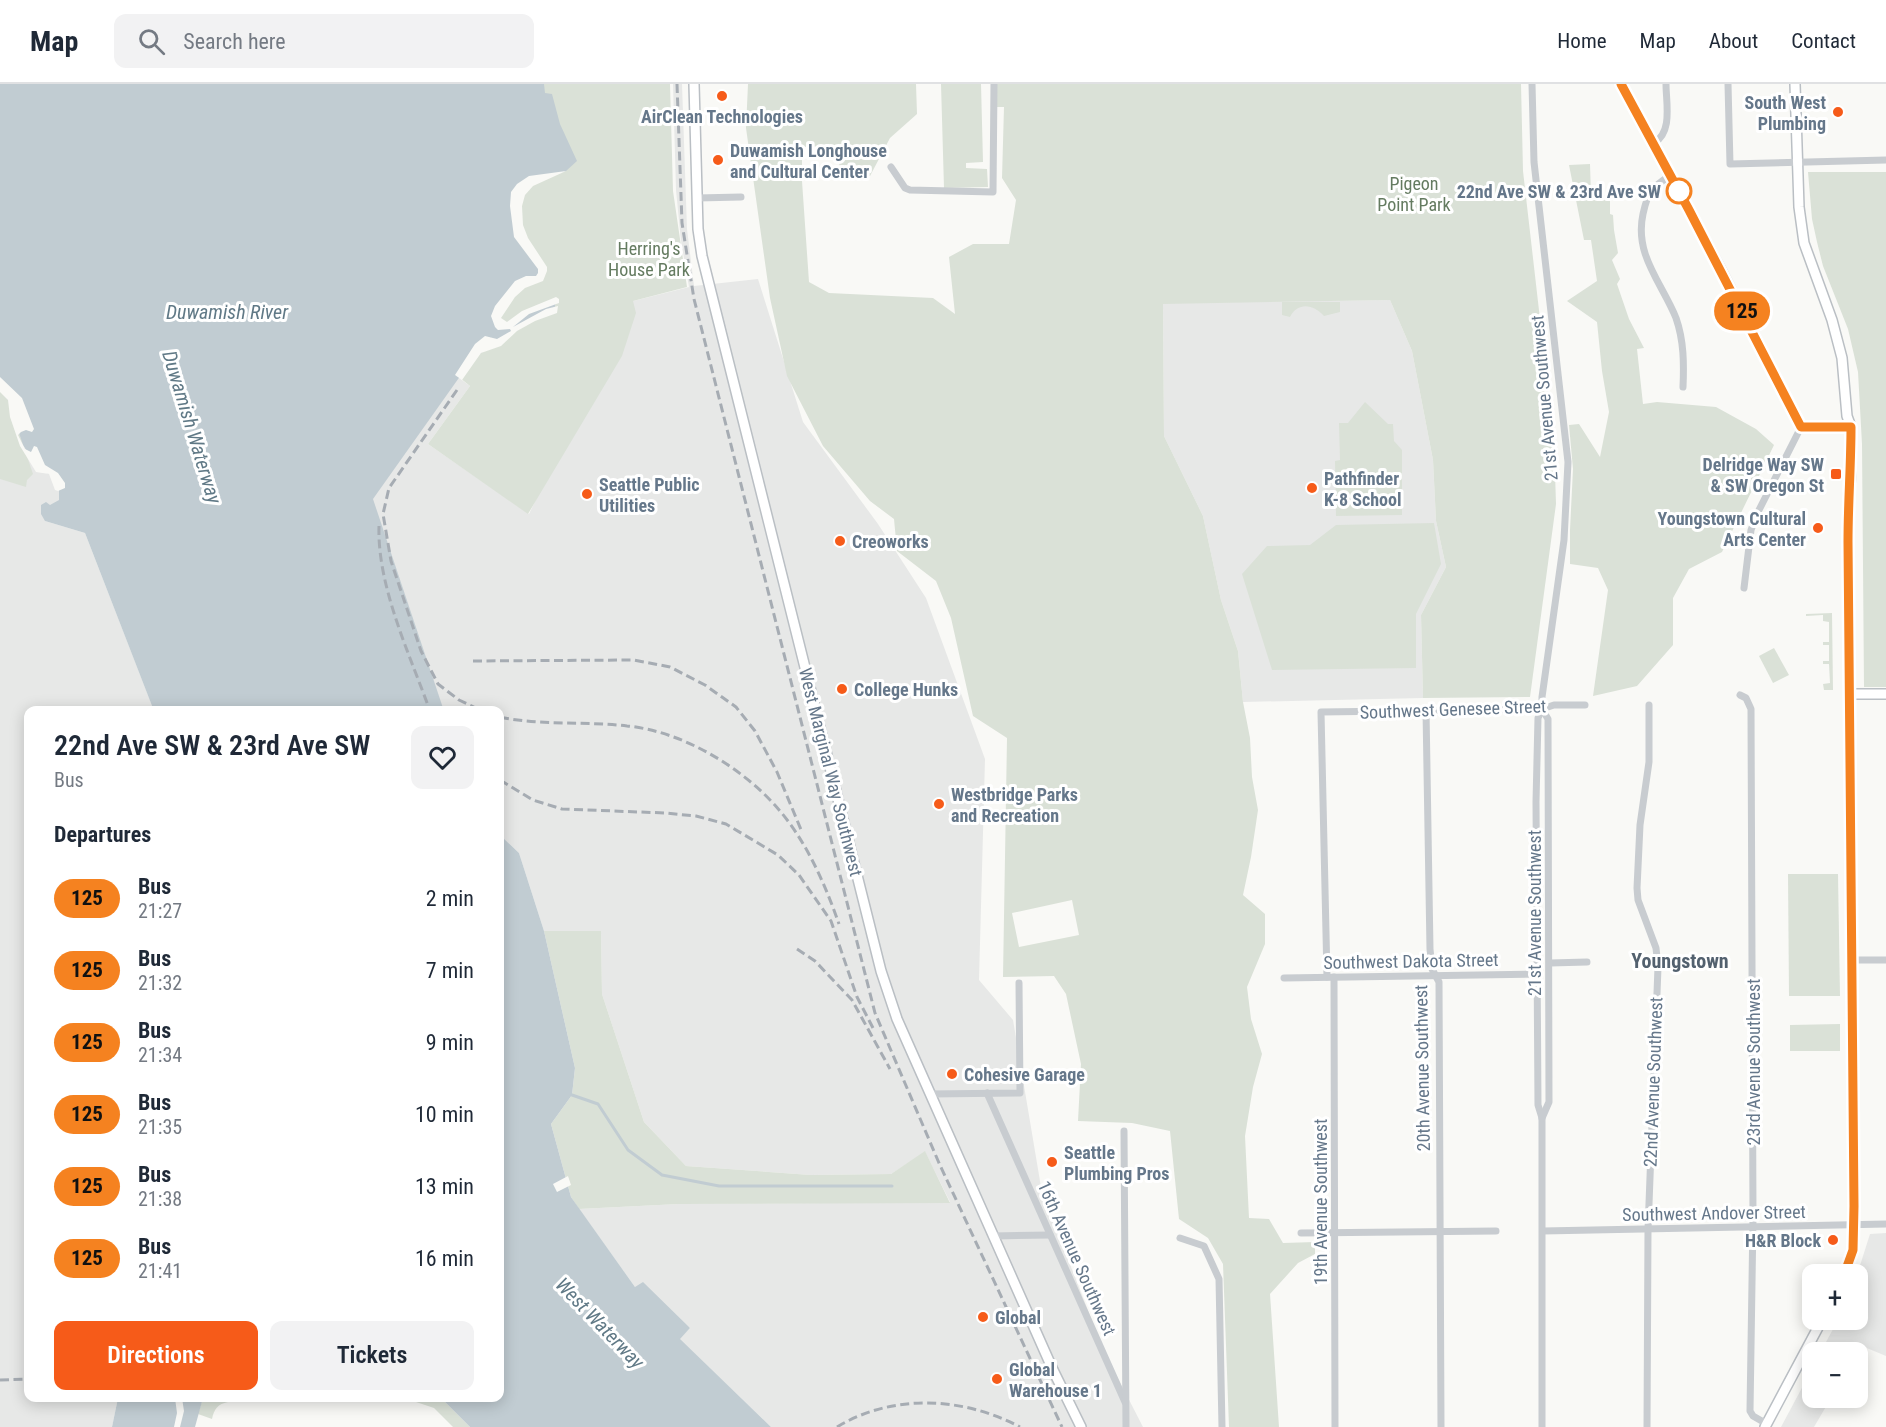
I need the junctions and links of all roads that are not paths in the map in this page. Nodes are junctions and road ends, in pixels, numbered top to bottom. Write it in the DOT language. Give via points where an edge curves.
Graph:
graph roads {
  1 [pos="693,84"];
  2 [pos="994,84"];
  3 [pos="1532,84"];
  4 [pos="1621,84"];
  5 [pos="1666,84"];
  6 [pos="1728,84"];
  7 [pos="1795,84"];
  8 [pos="1654,143"];
  9 [pos="1886,160"];
  10 [pos="1796,162"];
  11 [pos="891,167"];
  12 [pos="1671,175"];
  13 [pos="741,197"];
  14 [pos="697,198"];
  15 [pos="1683,387"];
  16 [pos="1801,427"];
  17 [pos="1851,427"];
  18 [pos="1744,588"];
  19 [pos="1849,694"];
  20 [pos="1886,694"];
  21 [pos="1740,695"];
  22 [pos="1586,705"];
  23 [pos="1649,705"];
  24 [pos="1542,709"];
  25 [pos="1426,710"];
  26 [pos="1321,712"];
  27 [pos="1853,960"];
  28 [pos="1886,960"];
  29 [pos="1587,962"];
  30 [pos="1550,963"];
  31 [pos="1538,974"];
  32 [pos="1436,975"];
  33 [pos="1330,977"];
  34 [pos="1284,978"];
  35 [pos="1019,983"];
  36 [pos="930,1094"];
  37 [pos="987,1094"];
  38 [pos="1542,1118"];
  39 [pos="1124,1131"];
  40 [pos="1886,1224"];
  41 [pos="1854,1225"];
  42 [pos="1752,1227"];
  43 [pos="1648,1230"];
  44 [pos="1439,1231"];
  45 [pos="1496,1231"];
  46 [pos="1543,1231"];
  47 [pos="1301,1233"];
  48 [pos="1335,1233"];
  49 [pos="1050,1235"];
  50 [pos="993,1236"];
  51 [pos="1180,1238"];
  52 [pos="1848,1264"];
  53 [pos="1817,1330"];
  54 [pos="1125,1402"];
  55 [pos="1766,1425"];
  56 [pos="1081,1427"];
  57 [pos="1126,1427"];
  58 [pos="1222,1427"];
  59 [pos="1335,1427"];
  60 [pos="1441,1427"];
  61 [pos="1542,1427"];
  62 [pos="1647,1427"];
  1 -- 14 [label="main road, West Marginal Way Southwest"];
  2 -- 11 [label="street" via="993,192 905,188"];
  3 -- 24 [label="street, 21st Avenue Southwest" via="1534,162 1568,462 1564,540"];
  4 -- 8 [label="main road"];
  5 -- 8 [label="street" via="1666,129 1662,139"];
  6 -- 10 [label="street" via="1730,164"];
  7 -- 10 [label="main road"];
  8 -- 12 [label="main road"];
  9 -- 10 [label="street"];
  10 -- 17 [label="main road" via="1804,243 1842,358"];
  12 -- 15 [label="street" via="1649,192 1641,238 1648,265 1676,318 1684,355"];
  12 -- 16 [label="main road"];
  13 -- 14 [label="street"];
  14 -- 36 [label="main road, West Marginal Way Southwest" via="700,247 709,289 881,971"];
  16 -- 17 [label="main road"];
  16 -- 18 [label="street" via="1751,530"];
  17 -- 19 [label="main road"];
  19 -- 20 [label="main road"];
  19 -- 27 [label="main road"];
  21 -- 42 [label="street, 23rd Avenue Southwest" via="1751,709"];
  22 -- 24 [label="street, Southwest Genesee Street"];
  23 -- 43 [label="street, 22nd Avenue Southwest" via="1649,762 1637,888 1658,967"];
  24 -- 25 [label="street, Southwest Genesee Street"];
  24 -- 30 [label="street, 21st Avenue Southwest" via="1548,719"];
  24 -- 31 [label="street, 21st Avenue Southwest" via="1538,718 1536,792"];
  25 -- 26 [label="street, Southwest Genesee Street"];
  25 -- 32 [label="street, 20th Avenue Southwest" via="1430,949"];
  26 -- 33 [label="street, 19th Avenue Southwest"];
  27 -- 28 [label="street"];
  27 -- 41 [label="main road"];
  29 -- 30 [label="street"];
  30 -- 38 [label="street, 21st Avenue Southwest" via="1549,1102"];
  31 -- 32 [label="street, Southwest Dakota Street"];
  31 -- 38 [label="street, 21st Avenue Southwest" via="1538,1105"];
  32 -- 33 [label="street, Southwest Dakota Street"];
  32 -- 44 [label="street, 20th Avenue Southwest"];
  33 -- 34 [label="street, Southwest Dakota Street"];
  33 -- 48 [label="street, 19th Avenue Southwest"];
  35 -- 37 [label="street" via="1020,1093"];
  36 -- 37 [label="street"];
  36 -- 50 [label="main road, West Marginal Way Southwest"];
  37 -- 49 [label="street, 16th Avenue Southwest"];
  38 -- 46 [label="street, 21st Avenue Southwest"];
  39 -- 54 [label="street"];
  40 -- 41 [label="street, Southwest Andover Street"];
  41 -- 42 [label="street, Southwest Andover Street"];
  41 -- 52 [label="main road"];
  42 -- 43 [label="street, Southwest Andover Street"];
  42 -- 55 [label="street, 23rd Avenue Southwest" via="1750,1408 1752,1415"];
  43 -- 46 [label="street, Southwest Andover Street"];
  43 -- 62 [label="street, 22nd Avenue Southwest"];
  44 -- 45 [label="street"];
  44 -- 48 [label="street"];
  44 -- 60 [label="street, 20th Avenue Southwest"];
  46 -- 61 [label="street, 21st Avenue Southwest"];
  47 -- 48 [label="street"];
  48 -- 59 [label="street, 19th Avenue Southwest"];
  49 -- 50 [label="street"];
  49 -- 54 [label="street, 16th Avenue Southwest"];
  50 -- 56 [label="main road, West Marginal Way Southwest"];
  51 -- 58 [label="street" via="1204,1246 1220,1279"];
  53 -- 55 [label="main road"];
  54 -- 57 [label="street"];
}
